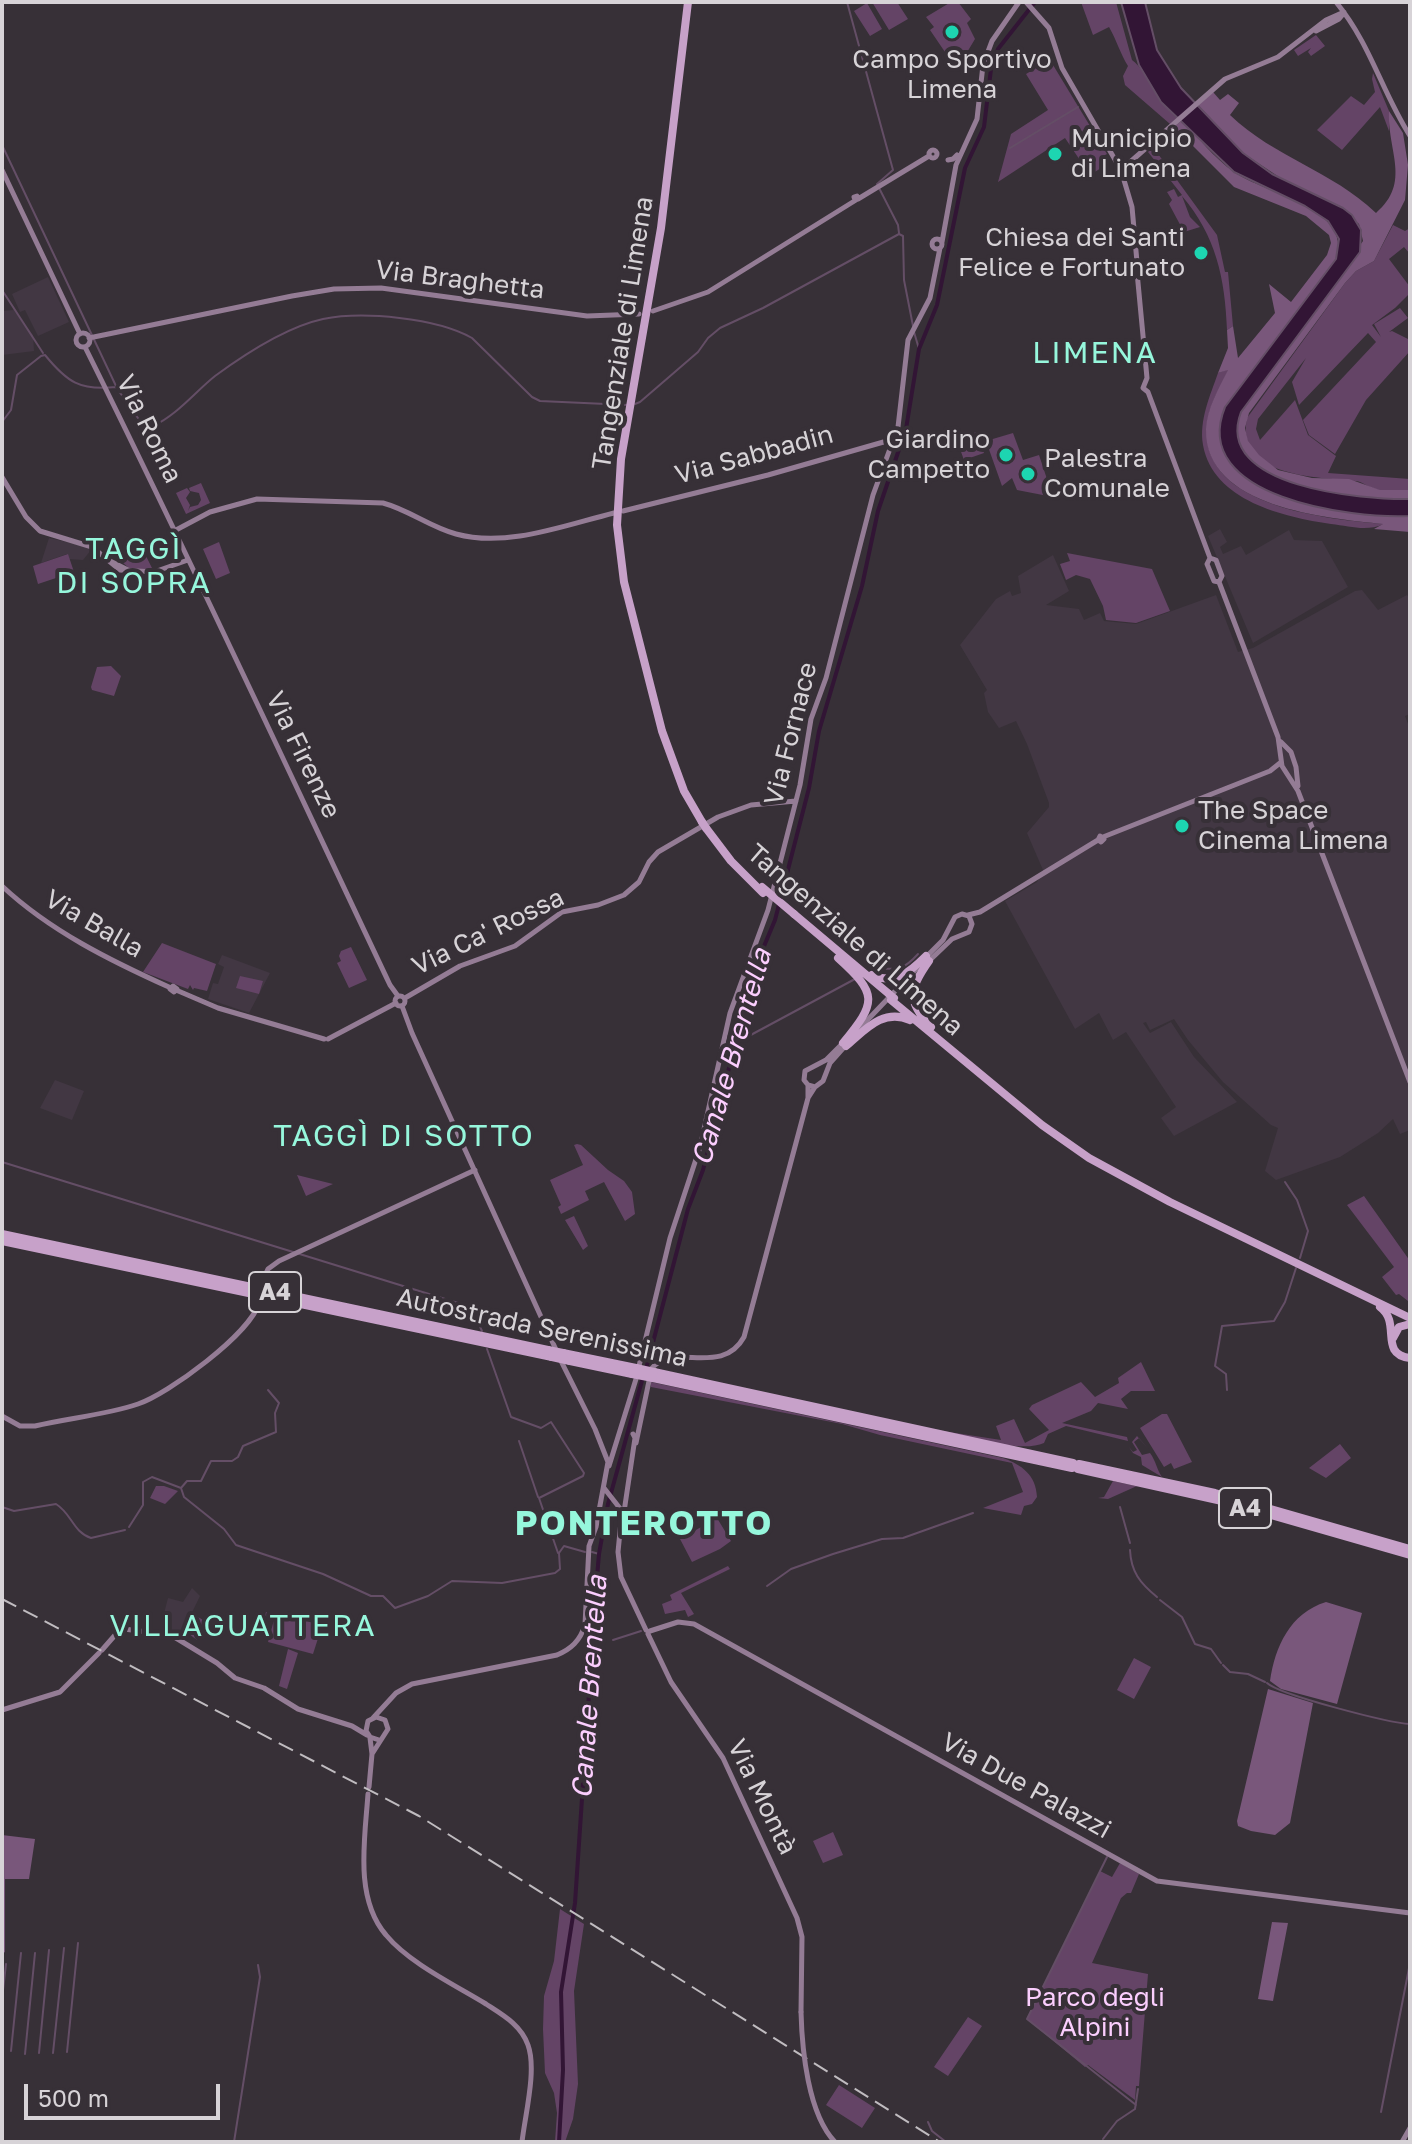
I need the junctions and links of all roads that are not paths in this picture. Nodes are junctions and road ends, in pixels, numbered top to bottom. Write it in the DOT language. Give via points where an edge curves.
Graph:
graph roads {
  1 [pos="689,2"];
  2 [pos="1019,2"];
  3 [pos="1026,2"];
  4 [pos="1335,2"];
  5 [pos="1344,12"];
  6 [pos="1326,20"];
  7 [pos="1335,22"];
  8 [pos="1359,33"];
  9 [pos="1309,35"];
  10 [pos="1410,136"];
  11 [pos="952,164"];
  12 [pos="2,170"];
  13 [pos="1121,170"];
  14 [pos="653,311"];
  15 [pos="639,314"];
  16 [pos="80,334"];
  17 [pos="92,337"];
  18 [pos="85,347"];
  19 [pos="894,439"];
  20 [pos="2,477"];
  21 [pos="623,511"];
  22 [pos="614,513"];
  23 [pos="176,530"];
  24 [pos="1210,558"];
  25 [pos="188,560"];
  26 [pos="1219,582"];
  27 [pos="1283,751"];
  28 [pos="1280,762"];
  29 [pos="1270,771"];
  30 [pos="1284,772"];
  31 [pos="1294,778"];
  32 [pos="796,801"];
  33 [pos="2,886"];
  34 [pos="980,912"];
  35 [pos="966,914"];
  36 [pos="972,924"];
  37 [pos="831,947"];
  38 [pos="928,959"];
  39 [pos="400,1001"];
  40 [pos="944,1042"];
  41 [pos="844,1045"];
  42 [pos="1410,1082"];
  43 [pos="808,1085"];
  44 [pos="815,1087"];
  45 [pos="808,1098"];
  46 [pos="475,1170"];
  47 [pos="2,1234"];
  48 [pos="2,1241"];
  49 [pos="1298,1262"];
  50 [pos="1356,1292"];
  51 [pos="1410,1315"];
  52 [pos="1410,1324"];
  53 [pos="1394,1350"];
  54 [pos="556,1354"];
  55 [pos="1410,1358"];
  56 [pos="636,1372"];
  57 [pos="653,1373"];
  58 [pos="2,1416"];
  59 [pos="640,1429"];
  60 [pos="627,1433"];
  61 [pos="634,1447"];
  62 [pos="604,1452"];
  63 [pos="615,1452"];
  64 [pos="608,1471"];
  65 [pos="604,1483"];
  66 [pos="627,1488"];
  67 [pos="611,1498"];
  68 [pos="600,1505"];
  69 [pos="622,1520"];
  70 [pos="1410,1552"];
  71 [pos="648,1632"];
  72 [pos="385,1704"];
  73 [pos="2,1710"];
  74 [pos="373,1718"];
  75 [pos="385,1720"];
  76 [pos="366,1724"];
  77 [pos="352,1726"];
  78 [pos="368,1736"];
  79 [pos="379,1740"];
  80 [pos="372,1754"];
  81 [pos="1410,1913"];
  82 [pos="1410,2128"];
  83 [pos="522,2142"];
  84 [pos="835,2142"];
  85 [pos="1402,2142"];
  1 -- 37 [label="highway, Tangenziale di Limena, bridge" via="661,228 621,459 618,546 667,748 684,791 731,861"];
  2 -- 11 [label="street" via="983,65 975,126"];
  3 -- 13 [label="street" via="1049,28 1068,81"];
  4 -- 5 [label="street"];
  4 -- 6 [label="street"];
  5 -- 6 [label="street"];
  5 -- 7 [label="street"];
  5 -- 8 [label="street"];
  6 -- 9 [label="street"];
  7 -- 8 [label="street" via="1346,19"];
  7 -- 9 [label="street"];
  8 -- 10 [label="street"];
  9 -- 13 [label="street" via="1278,57 1230,76"];
  11 -- 14 [label="street" via="934,156 711,290"];
  11 -- 19 [label="street, Via Fornace" via="950,202 930,298 906,347"];
  12 -- 16 [label="street, Via Roma"];
  13 -- 24 [label="street" via="1132,207 1147,386"];
  15 -- 17 [label="street, Via Braghetta" via="587,316 357,287"];
  16 -- 17 [label="street"];
  16 -- 18 [label="street, Via Roma" via="77,343"];
  17 -- 18 [label="street"];
  18 -- 23 [label="street, Via Roma"];
  19 -- 21 [label="street, Via Sabbadin"];
  19 -- 32 [label="street, Via Fornace" via="873,495 811,719"];
  20 -- 25 [label="street" via="40,531 90,546 120,570 154,572"];
  22 -- 23 [label="street" via="516,536 478,538 445,531 383,503 260,499 210,512"];
  23 -- 25 [label="street, Via Firenze"];
  24 -- 26 [label="street" via="1222,576"];
  24 -- 26 [label="street" via="1209,571"];
  25 -- 39 [label="street, Via Firenze"];
  26 -- 27 [label="street"];
  27 -- 28 [label="street"];
  27 -- 31 [label="street" via="1291,752 1298,771"];
  28 -- 29 [label="street"];
  28 -- 30 [label="street"];
  29 -- 30 [label="street"];
  29 -- 34 [label="street" via="1100,838"];
  30 -- 31 [label="street"];
  31 -- 42 [label="street"];
  32 -- 39 [label="street, Via Ca' Rossa" via="751,805 718,817 654,855 641,880 624,895 562,912 515,946 460,966"];
  32 -- 56 [label="street, Via Fornace" via="765,920 730,1013 700,1147"];
  33 -- 39 [label="street, Via Balla" via="53,926 218,1008 326,1039"];
  34 -- 35 [label="street"];
  34 -- 36 [label="street"];
  35 -- 36 [label="street"];
  35 -- 38 [label="street" via="953,918"];
  36 -- 38 [label="street" via="969,932"];
  37 -- 38 [label="highway" via="882,979 897,978"];
  37 -- 40 [label="highway, Tangenziale di Limena"];
  37 -- 41 [label="highway" via="868,993 868,1009"];
  38 -- 40 [label="highway" via="913,986 914,1005"];
  38 -- 41 [label="street"];
  39 -- 46 [label="street, Via Firenze"];
  40 -- 41 [label="highway" via="892,1015"];
  40 -- 49 [label="highway, Tangenziale di Limena" via="1077,1150"];
  41 -- 43 [label="street" via="805,1071"];
  41 -- 44 [label="street"];
  43 -- 44 [label="street"];
  43 -- 45 [label="street"];
  44 -- 45 [label="street"];
  45 -- 57 [label="street" via="740,1345 722,1357 665,1360"];
  46 -- 54 [label="street, Via Firenze"];
  46 -- 58 [label="street, bridge" via="279,1261 268,1269 252,1320 229,1344 148,1400 26,1427"];
  47 -- 54 [label="highway, Autostrada Serenissima / A4"];
  48 -- 54 [label="highway, Autostrada Serenissima / A4"];
  49 -- 50 [label="highway"];
  49 -- 51 [label="highway"];
  50 -- 51 [label="highway"];
  50 -- 53 [label="highway" via="1388,1314"];
  52 -- 53 [label="highway" via="1395,1332"];
  53 -- 55 [label="highway"];
  54 -- 56 [label="highway, Autostrada Serenissima / A4"];
  54 -- 56 [label="highway, Autostrada Serenissima / A4, bridge"];
  54 -- 62 [label="street, Via Firenze"];
  56 -- 57 [label="highway, Autostrada Serenissima / A4, bridge"];
  56 -- 60 [label="street, Via Fornace" via="622,1424"];
  57 -- 59 [label="street"];
  57 -- 70 [label="highway, Autostrada Serenissima / A4" via="1215,1493"];
  59 -- 60 [label="street"];
  59 -- 61 [label="street"];
  60 -- 61 [label="street, Via Fornace"];
  60 -- 63 [label="street"];
  61 -- 66 [label="street"];
  62 -- 63 [label="street"];
  62 -- 64 [label="street, Via Firenze"];
  63 -- 64 [label="street"];
  64 -- 65 [label="street"];
  65 -- 67 [label="street, Via Montà"];
  65 -- 68 [label="street"];
  66 -- 67 [label="street" via="621,1499"];
  66 -- 69 [label="street"];
  67 -- 68 [label="street" via="604,1497"];
  67 -- 69 [label="street, Via Montà" via="622,1511"];
  68 -- 72 [label="street" via="588,1554 585,1625 571,1648 412,1684"];
  69 -- 71 [label="street, Via Montà" via="621,1577"];
  71 -- 81 [label="street, Via Due Palazzi" via="678,1622 694,1624 1157,1881"];
  71 -- 84 [label="street, Via Montà, bridge" via="671,1682 723,1758 797,1918 802,1937 801,2012 814,2103"];
  72 -- 74 [label="street"];
  72 -- 75 [label="street"];
  73 -- 77 [label="street" via="60,1692 124,1629 171,1635 236,1678 298,1709"];
  74 -- 75 [label="street"];
  74 -- 76 [label="street"];
  75 -- 79 [label="street" via="388,1732"];
  76 -- 77 [label="street"];
  76 -- 78 [label="street"];
  77 -- 78 [label="street"];
  78 -- 79 [label="street"];
  78 -- 80 [label="street"];
  79 -- 80 [label="street"];
  80 -- 83 [label="street" via="365,1869 370,1906 387,1937 404,1953 509,2019 526,2040 531,2065"];
  82 -- 85 [label="street"];
}
